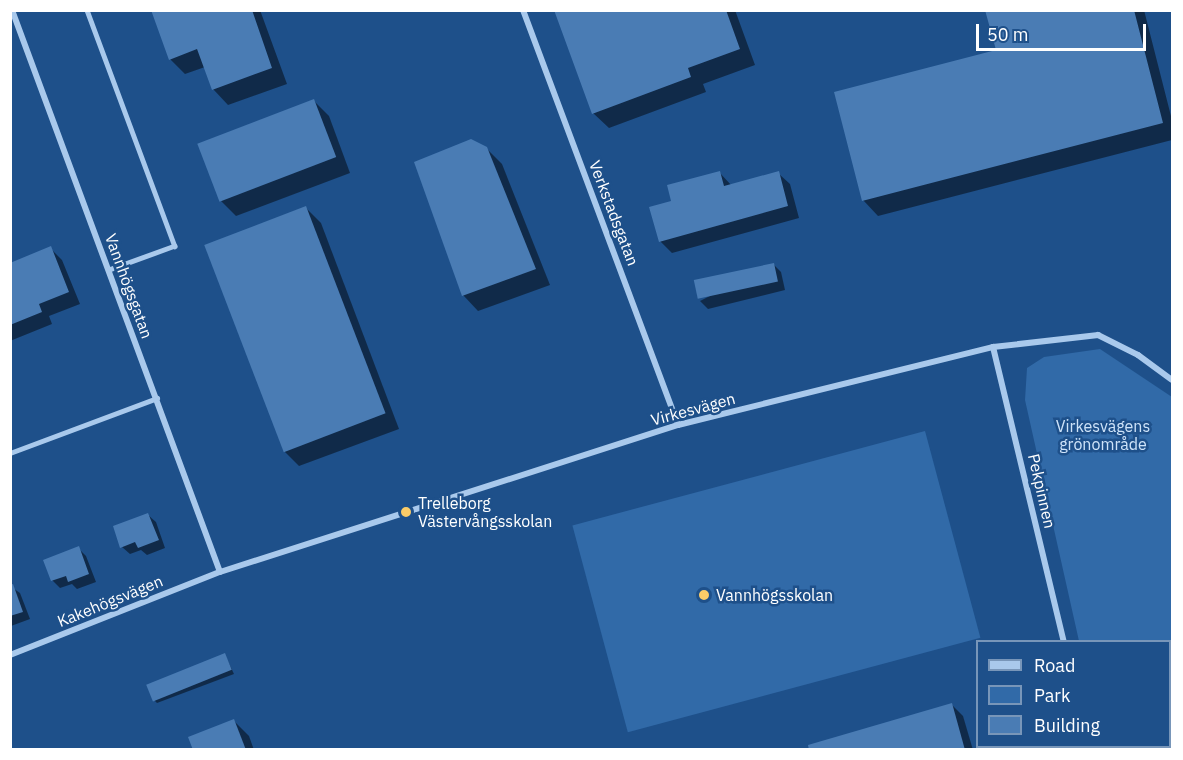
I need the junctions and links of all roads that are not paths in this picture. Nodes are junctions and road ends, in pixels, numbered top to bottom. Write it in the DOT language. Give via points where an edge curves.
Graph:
graph roads {
  1 [pos="12,10"];
  2 [pos="87,10"];
  3 [pos="523,10"];
  4 [pos="109,270"];
  5 [pos="993,347"];
  6 [pos="1173,380"];
  7 [pos="157,398"];
  8 [pos="678,425"];
  9 [pos="10,453"];
  10 [pos="220,572"];
  11 [pos="1064,640"];
  12 [pos="10,655"];
  1 -- 4 [label="street, Vannhögsgatan"];
  2 -- 4 [label="lane" via="175,246"];
  3 -- 8 [label="street, Verkstadsgatan"];
  4 -- 7 [label="street, Vannhögsgatan"];
  5 -- 6 [label="street, Virkesvägen" via="1098,335"];
  5 -- 8 [label="street, Virkesvägen"];
  5 -- 11 [label="street, Pekpinnen"];
  7 -- 9 [label="lane"];
  7 -- 10 [label="street, Vannhögsgatan"];
  8 -- 10 [label="street, Virkesvägen"];
  10 -- 12 [label="street, Kakehögsvägen"];
}
